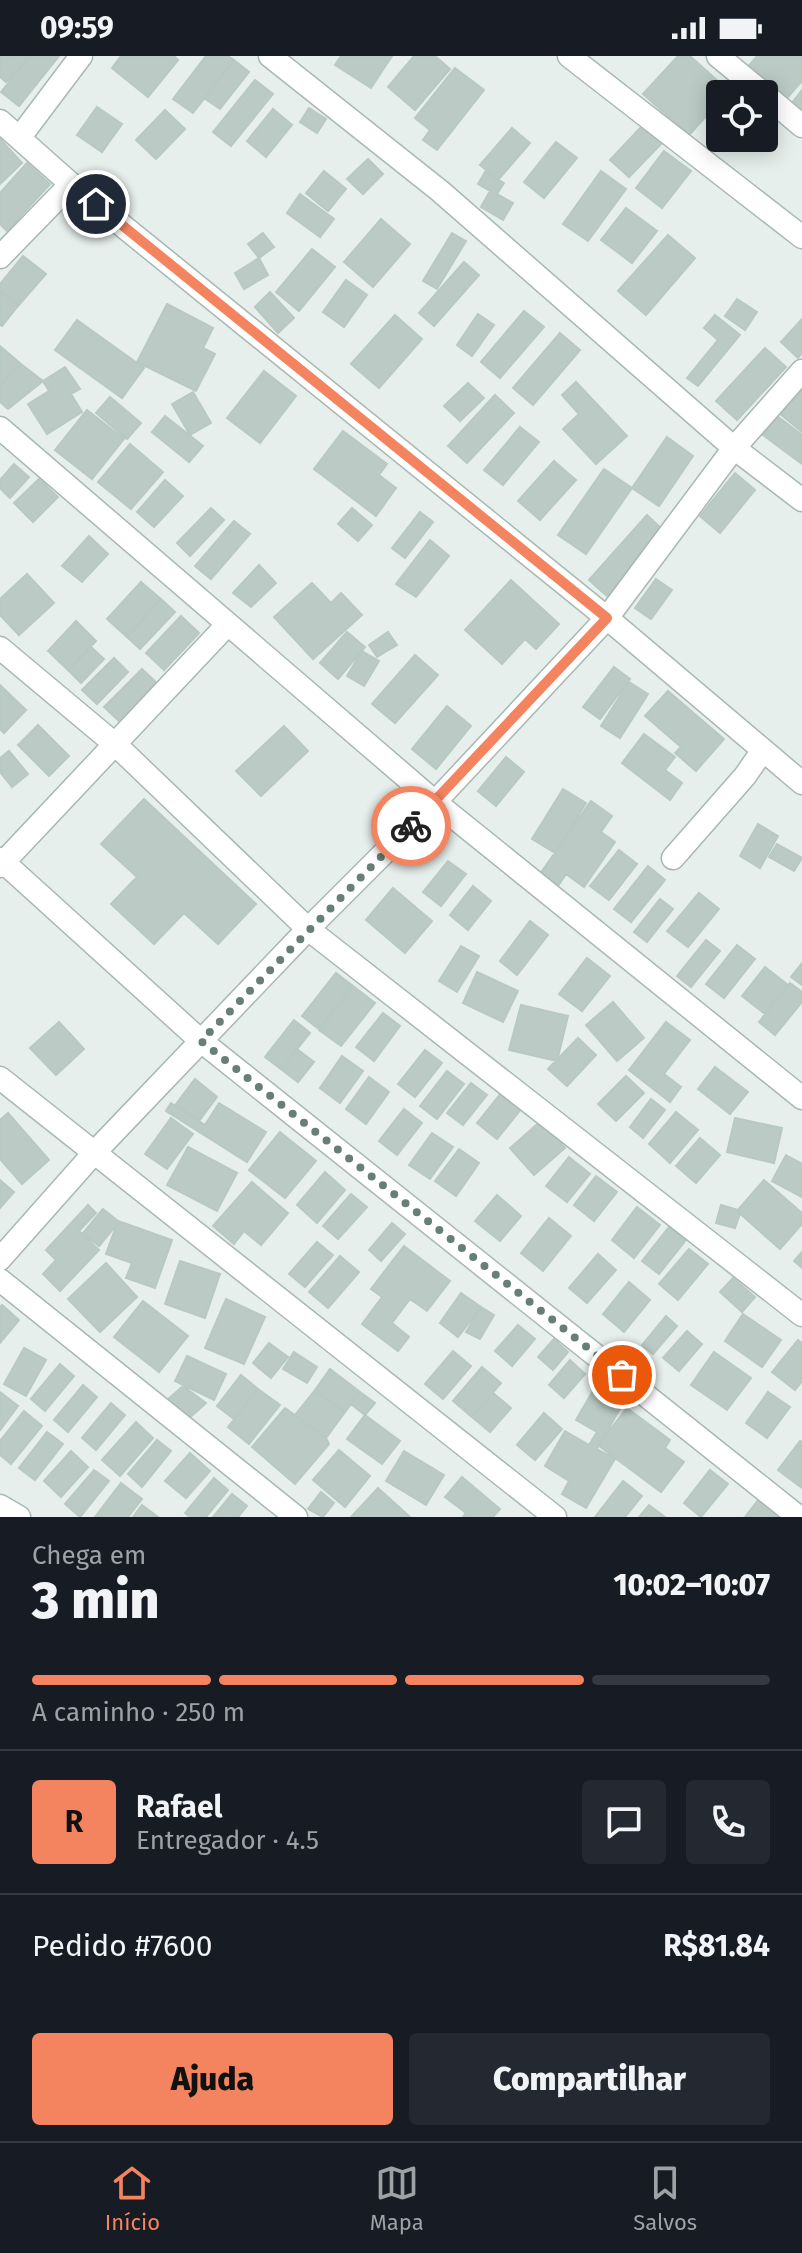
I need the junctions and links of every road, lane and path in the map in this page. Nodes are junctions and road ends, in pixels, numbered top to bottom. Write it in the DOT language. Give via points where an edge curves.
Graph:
graph roads {
  1 [pos="81,56"];
  2 [pos="270,56"];
  3 [pos="569,56"];
  4 [pos="718,56"];
  5 [pos="747,80"];
  6 [pos="778,106"];
  7 [pos="0,121"];
  8 [pos="802,126"];
  9 [pos="20,137"];
  10 [pos="71,184"];
  11 [pos="802,237"];
  12 [pos="0,257"];
  13 [pos="802,371"];
  14 [pos="0,428"];
  15 [pos="734,448"];
  16 [pos="802,500"];
  17 [pos="607,618"];
  18 [pos="227,625"];
  19 [pos="0,648"];
  20 [pos="116,745"];
  21 [pos="763,750"];
  22 [pos="802,783"];
  23 [pos="435,802"];
  24 [pos="673,858"];
  25 [pos="1,862"];
  26 [pos="308,929"];
  27 [pos="201,1041"];
  28 [pos="0,1078"];
  29 [pos="802,1098"];
  30 [pos="94,1153"];
  31 [pos="0,1259"];
  32 [pos="0,1280"];
  33 [pos="802,1315"];
  34 [pos="0,1506"];
  35 [pos="798,1513"];
  36 [pos="19,1517"];
  37 [pos="296,1517"];
  38 [pos="555,1517"];
  1 -- 9 [label="street"];
  2 -- 15 [label="street" via="440,191"];
  3 -- 11 [label="street"];
  4 -- 5 [label="street"];
  6 -- 8 [label="street"];
  7 -- 9 [label="street"];
  9 -- 10 [label="street"];
  10 -- 12 [label="street"];
  10 -- 17 [label="street"];
  13 -- 15 [label="street"];
  14 -- 18 [label="street"];
  15 -- 16 [label="street"];
  15 -- 17 [label="street"];
  17 -- 21 [label="street"];
  17 -- 23 [label="street"];
  18 -- 20 [label="street"];
  18 -- 23 [label="street"];
  19 -- 20 [label="street"];
  20 -- 25 [label="street"];
  20 -- 26 [label="street"];
  21 -- 22 [label="street"];
  21 -- 24 [label="street"];
  23 -- 26 [label="street"];
  23 -- 29 [label="street"];
  25 -- 27 [label="street"];
  26 -- 27 [label="street"];
  26 -- 33 [label="street"];
  27 -- 30 [label="street"];
  27 -- 35 [label="street"];
  28 -- 30 [label="street"];
  30 -- 31 [label="street"];
  30 -- 38 [label="street"];
  32 -- 37 [label="street"];
  34 -- 36 [label="street"];
}
